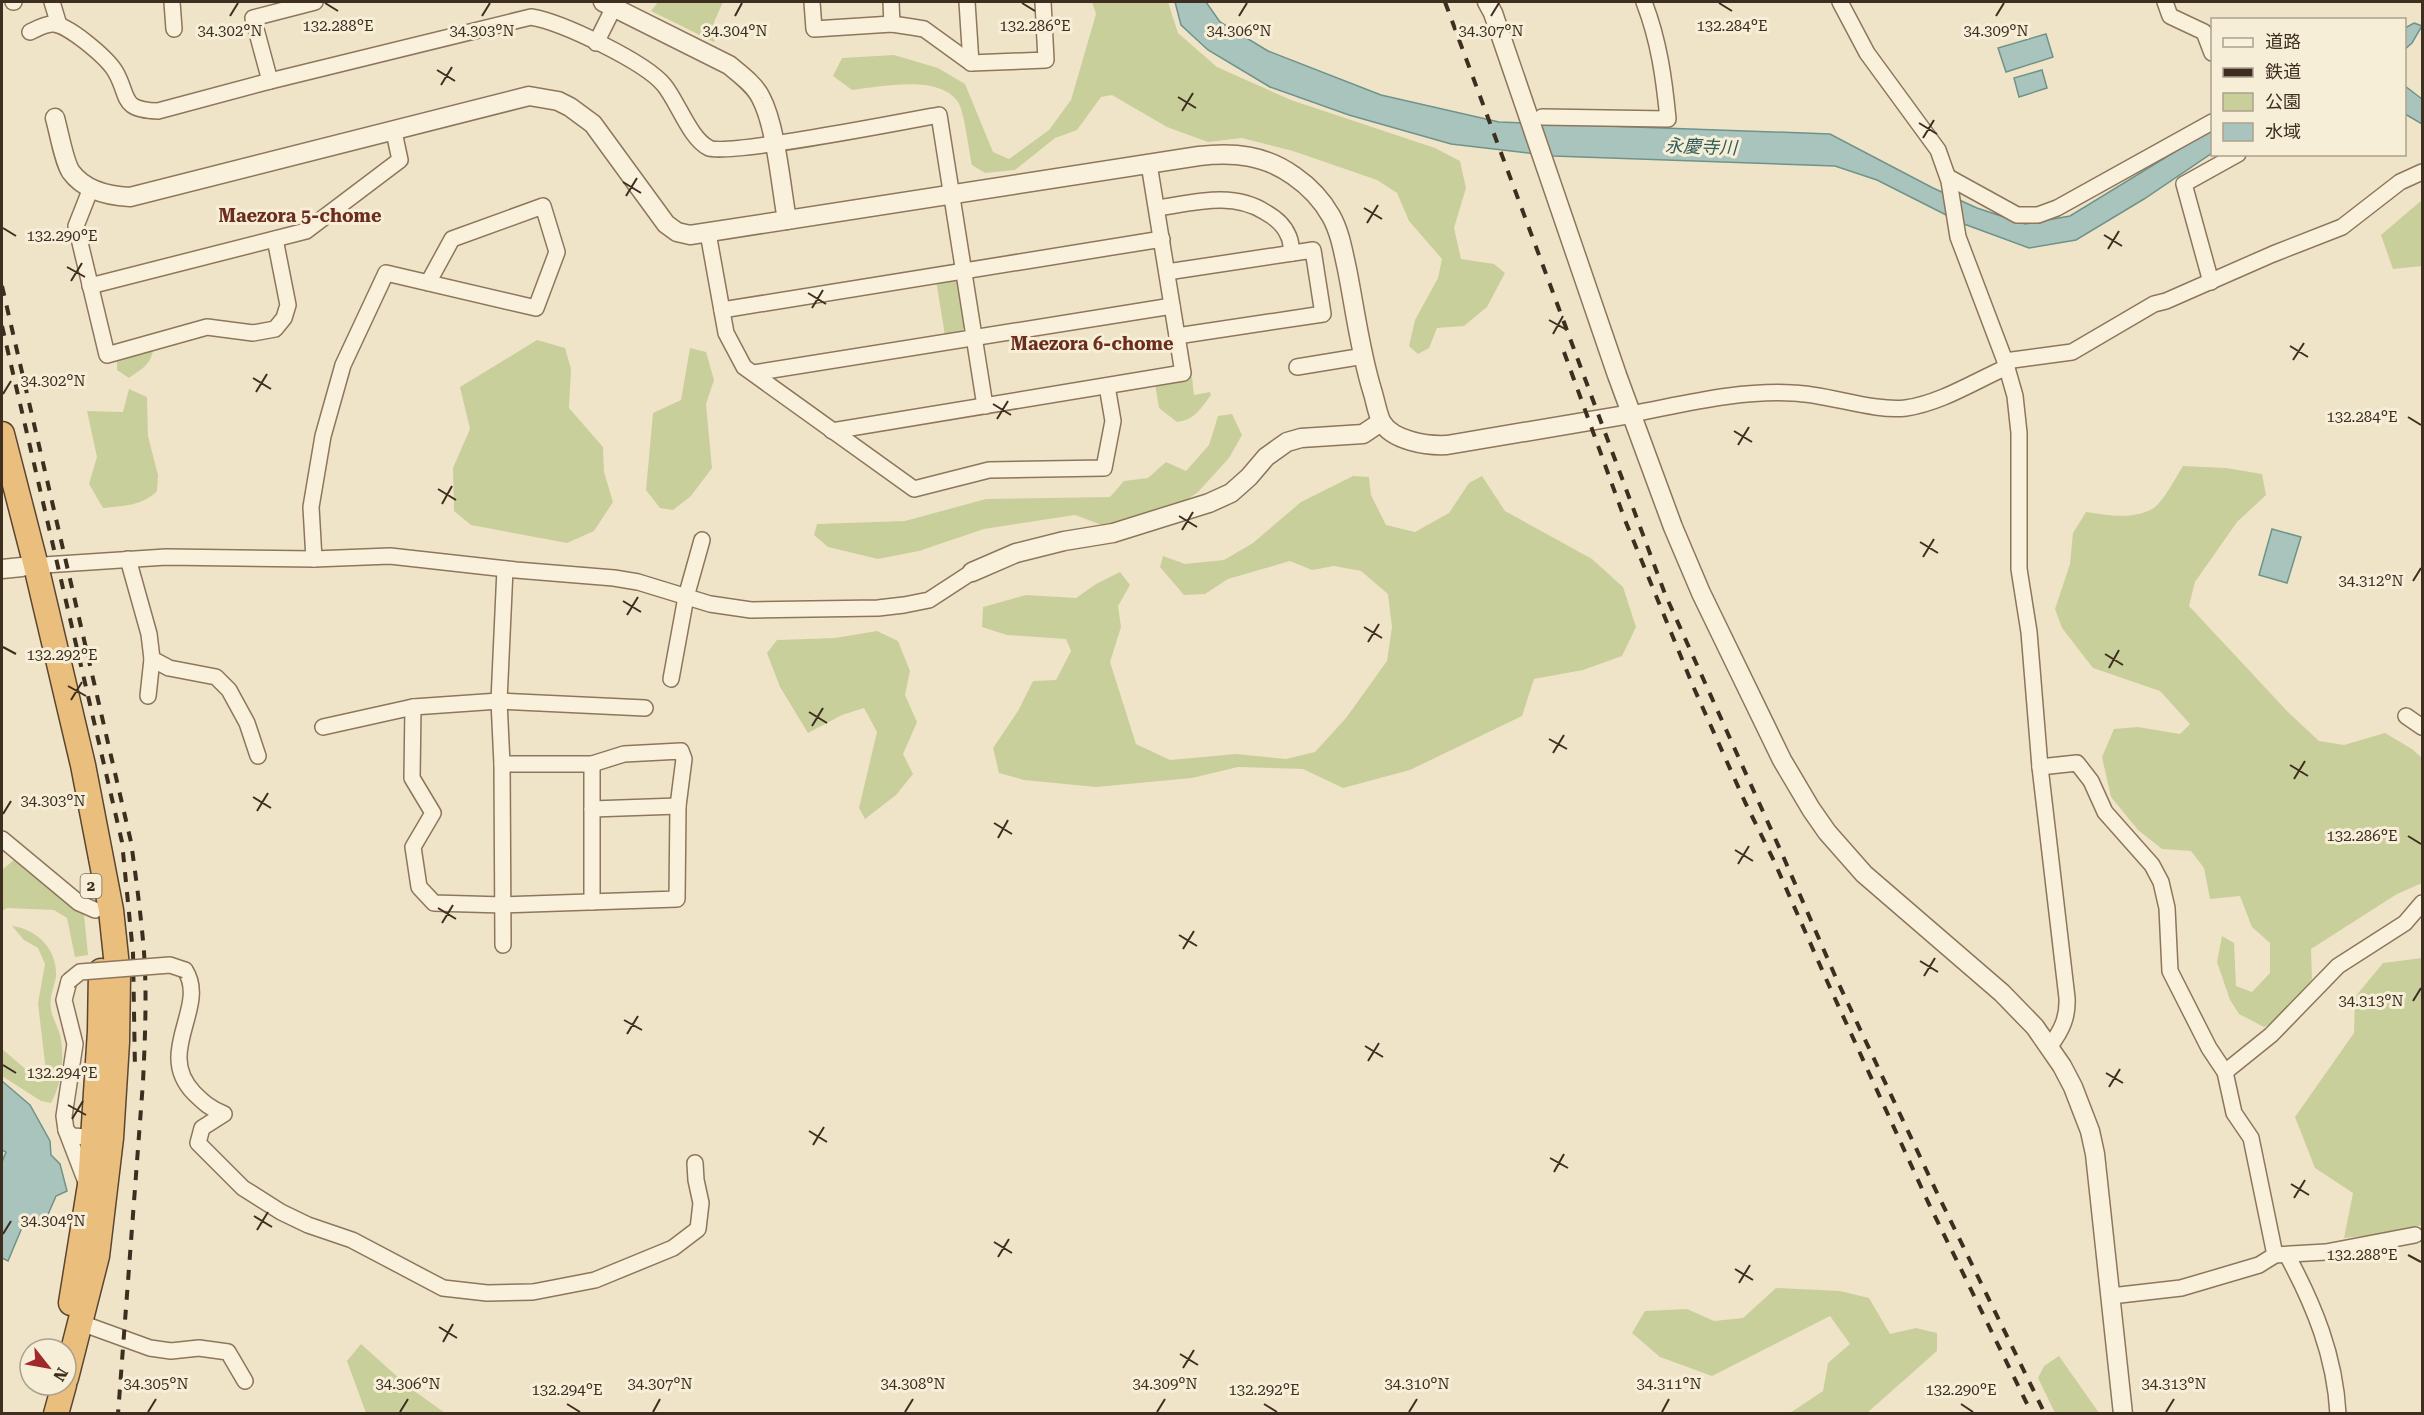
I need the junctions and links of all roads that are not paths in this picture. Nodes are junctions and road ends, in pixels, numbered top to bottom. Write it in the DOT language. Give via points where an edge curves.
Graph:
graph roads {
  1 [pos="52,2"];
  2 [pos="172,2"];
  3 [pos="315,2"];
  4 [pos="812,2"];
  5 [pos="891,2"];
  6 [pos="968,2"];
  7 [pos="1043,2"];
  8 [pos="1487,2"];
  9 [pos="1644,2"];
  10 [pos="1840,2"];
  11 [pos="2165,2"];
  12 [pos="609,4"];
  13 [pos="892,24"];
  14 [pos="59,25"];
  15 [pos="174,29"];
  16 [pos="30,32"];
  17 [pos="596,43"];
  18 [pos="2211,50"];
  19 [pos="971,63"];
  20 [pos="270,81"];
  21 [pos="1534,115"];
  22 [pos="55,118"];
  23 [pos="2211,123"];
  24 [pos="394,132"];
  25 [pos="774,143"];
  26 [pos="2234,156"];
  27 [pos="1149,164"];
  28 [pos="2422,172"];
  29 [pos="1948,179"];
  30 [pos="91,188"];
  31 [pos="952,194"];
  32 [pos="1156,208"];
  33 [pos="787,220"];
  34 [pos="708,233"];
  35 [pos="275,239"];
  36 [pos="1161,239"];
  37 [pos="1292,253"];
  38 [pos="964,271"];
  39 [pos="1167,272"];
  40 [pos="2211,282"];
  41 [pos="428,283"];
  42 [pos="90,286"];
  43 [pos="1172,306"];
  44 [pos="722,310"];
  45 [pos="1177,336"];
  46 [pos="975,339"];
  47 [pos="1364,356"];
  48 [pos="2006,364"];
  49 [pos="1296,367"];
  50 [pos="754,373"];
  51 [pos="1107,386"];
  52 [pos="985,406"];
  53 [pos="1631,414"];
  54 [pos="1381,422"];
  55 [pos="832,431"];
  56 [pos="2,434"];
  57 [pos="2,480"];
  58 [pos="702,540"];
  59 [pos="128,559"];
  60 [pos="314,559"];
  61 [pos="20,567"];
  62 [pos="505,569"];
  63 [pos="972,572"];
  64 [pos="686,597"];
  65 [pos="152,659"];
  66 [pos="670,678"];
  67 [pos="148,696"];
  68 [pos="499,701"];
  69 [pos="413,707"];
  70 [pos="645,708"];
  71 [pos="2406,716"];
  72 [pos="323,727"];
  73 [pos="2422,727"];
  74 [pos="258,756"];
  75 [pos="502,764"];
  76 [pos="592,764"];
  77 [pos="2040,767"];
  78 [pos="678,806"];
  79 [pos="592,809"];
  80 [pos="2,839"];
  81 [pos="592,902"];
  82 [pos="2422,903"];
  83 [pos="502,905"];
  84 [pos="95,910"];
  85 [pos="503,945"];
  86 [pos="2050,1046"];
  87 [pos="2225,1072"];
  88 [pos="66,1130"];
  89 [pos="102,1138"];
  90 [pos="695,1163"];
  91 [pos="87,1212"];
  92 [pos="2415,1235"];
  93 [pos="2281,1255"];
  94 [pos="2111,1296"];
  95 [pos="81,1323"];
  96 [pos="62,1337"];
  97 [pos="77,1337"];
  98 [pos="245,1381"];
  99 [pos="47,1397"];
  100 [pos="61,1397"];
  101 [pos="43,1413"];
  102 [pos="56,1413"];
  103 [pos="2124,1413"];
  104 [pos="2338,1413"];
  1 -- 14 [label="street"];
  2 -- 15 [label="street"];
  3 -- 20 [label="street" via="253,18"];
  4 -- 13 [label="street" via="814,29"];
  5 -- 13 [label="street"];
  6 -- 19 [label="street"];
  7 -- 19 [label="street" via="1046,60"];
  8 -- 21 [label="street"];
  9 -- 21 [label="street" via="1664,70 1668,119"];
  10 -- 29 [label="street" via="1867,53 1938,150"];
  11 -- 18 [label="street" via="2170,16 2204,32"];
  12 -- 17 [label="street"];
  12 -- 25 [label="street" via="739,73 761,96"];
  13 -- 19 [label="street" via="924,29"];
  14 -- 16 [label="street"];
  14 -- 20 [label="street" via="110,64 125,98 145,111 158,111"];
  17 -- 20 [label="street" via="552,22 531,17"];
  17 -- 25 [label="street" via="655,76 702,143 712,149"];
  21 -- 53 [label="street" via="1544,164"];
  22 -- 30 [label="street" via="70,171"];
  23 -- 29 [label="street" via="2038,215 2017,215"];
  24 -- 30 [label="street" via="143,195 118,196"];
  24 -- 34 [label="street" via="517,98 558,101 593,124 666,224 690,235"];
  24 -- 35 [label="street" via="400,160 306,231"];
  25 -- 31 [label="street" via="939,115"];
  25 -- 33 [label="street"];
  26 -- 40 [label="street" via="2184,184"];
  27 -- 31 [label="street"];
  27 -- 32 [label="street"];
  27 -- 47 [label="street" via="1222,153 1249,156 1286,170 1307,186 1326,207 1338,229"];
  28 -- 40 [label="street" via="2400,182 2342,227"];
  29 -- 48 [label="street" via="1961,245"];
  30 -- 42 [label="street" via="76,226"];
  31 -- 33 [label="street"];
  31 -- 38 [label="street"];
  32 -- 36 [label="street"];
  32 -- 37 [label="street" via="1222,199 1248,203 1281,225 1288,234"];
  33 -- 34 [label="street"];
  34 -- 44 [label="street"];
  35 -- 42 [label="street"];
  35 -- 42 [label="street" via="288,305 284,318 275,328 264,332 207,327 106,355"];
  36 -- 38 [label="street"];
  36 -- 39 [label="street"];
  37 -- 39 [label="street"];
  37 -- 45 [label="street" via="1314,249 1323,314"];
  38 -- 44 [label="street"];
  38 -- 46 [label="street"];
  39 -- 43 [label="street"];
  40 -- 48 [label="street" via="2154,304 2072,351"];
  41 -- 41 [label="street" via="452,239 543,206 556,252 536,308"];
  41 -- 60 [label="street" via="386,273 343,365 323,436 311,507"];
  43 -- 45 [label="street"];
  43 -- 46 [label="street"];
  44 -- 50 [label="street" via="726,333 744,367"];
  45 -- 51 [label="street" via="1183,373"];
  46 -- 50 [label="street"];
  46 -- 52 [label="street"];
  47 -- 49 [label="street"];
  47 -- 54 [label="street"];
  48 -- 53 [label="street" via="1932,400 1904,408 1821,395 1770,392"];
  48 -- 77 [label="street" via="2018,415 2019,558"];
  50 -- 55 [label="street"];
  51 -- 52 [label="street"];
  51 -- 55 [label="street" via="1113,421 1104,468 989,470 914,489"];
  52 -- 55 [label="street"];
  53 -- 54 [label="street" via="1441,445 1411,441"];
  53 -- 86 [label="street" via="1701,593 1782,760 1811,809 1864,874 2002,993"];
  54 -- 63 [label="street" via="1363,434 1287,442 1266,457 1231,493 1209,503 1113,533 1016,553"];
  56 -- 61 [label="highway, 2"];
  57 -- 61 [label="highway, 2"];
  58 -- 64 [label="street"];
  59 -- 60 [label="street"];
  59 -- 61 [label="street"];
  59 -- 65 [label="street"];
  60 -- 62 [label="street" via="390,556"];
  61 -- 84 [label="highway, 2" via="69,768"];
  61 -- 89 [label="highway, 2" via="83,765 111,910 118,1009"];
  62 -- 64 [label="street" via="614,578"];
  62 -- 68 [label="street"];
  63 -- 64 [label="street" via="929,600 878,608 735,609"];
  64 -- 66 [label="street"];
  65 -- 67 [label="street"];
  65 -- 74 [label="street" via="169,668 216,677 229,690 247,723"];
  68 -- 69 [label="street"];
  68 -- 70 [label="street"];
  68 -- 75 [label="street"];
  69 -- 72 [label="street"];
  69 -- 83 [label="street" via="412,778 433,813 413,847 419,887 434,903"];
  71 -- 73 [label="street"];
  75 -- 76 [label="street"];
  75 -- 83 [label="street"];
  76 -- 78 [label="street" via="624,754 681,751 684,759"];
  76 -- 79 [label="street"];
  77 -- 86 [label="street" via="2067,998 2061,1031"];
  77 -- 87 [label="street" via="2077,763 2115,825 2152,866 2164,894 2170,971"];
  78 -- 79 [label="street"];
  78 -- 81 [label="street" via="677,899"];
  79 -- 81 [label="street"];
  80 -- 84 [label="street" via="79,903"];
  81 -- 83 [label="street"];
  82 -- 87 [label="street" via="2405,923 2338,966 2271,1035"];
  83 -- 85 [label="street"];
  84 -- 89 [label="highway, 2" via="101,1000"];
  86 -- 94 [label="street" via="2073,1087 2093,1143"];
  87 -- 93 [label="street" via="2234,1113 2250,1138"];
  88 -- 89 [label="street" via="75,1137"];
  88 -- 90 [label="street, bridge" via="65,1105 75,1044 64,1000 69,981 80,972 170,965 185,970 192,980 192,999 179,1061 188,1086 209,1108 224,1114 202,1128 198,1143 243,1188 281,1212 352,1240 443,1288 487,1293 551,1290 595,1280 673,1248 698,1229 700,1203"];
  88 -- 91 [label="street" via="84,1173"];
  89 -- 91 [label="highway, 2"];
  89 -- 95 [label="highway, 2" via="97,1256"];
  91 -- 96 [label="highway, 2"];
  92 -- 93 [label="street" via="2326,1252"];
  93 -- 94 [label="street" via="2181,1288"];
  93 -- 104 [label="street" via="2314,1310 2328,1348"];
  94 -- 103 [label="street"];
  95 -- 97 [label="highway, 2"];
  95 -- 98 [label="street" via="150,1348 228,1352"];
  99 -- 101 [label="highway"];
  100 -- 102 [label="highway"];
}
